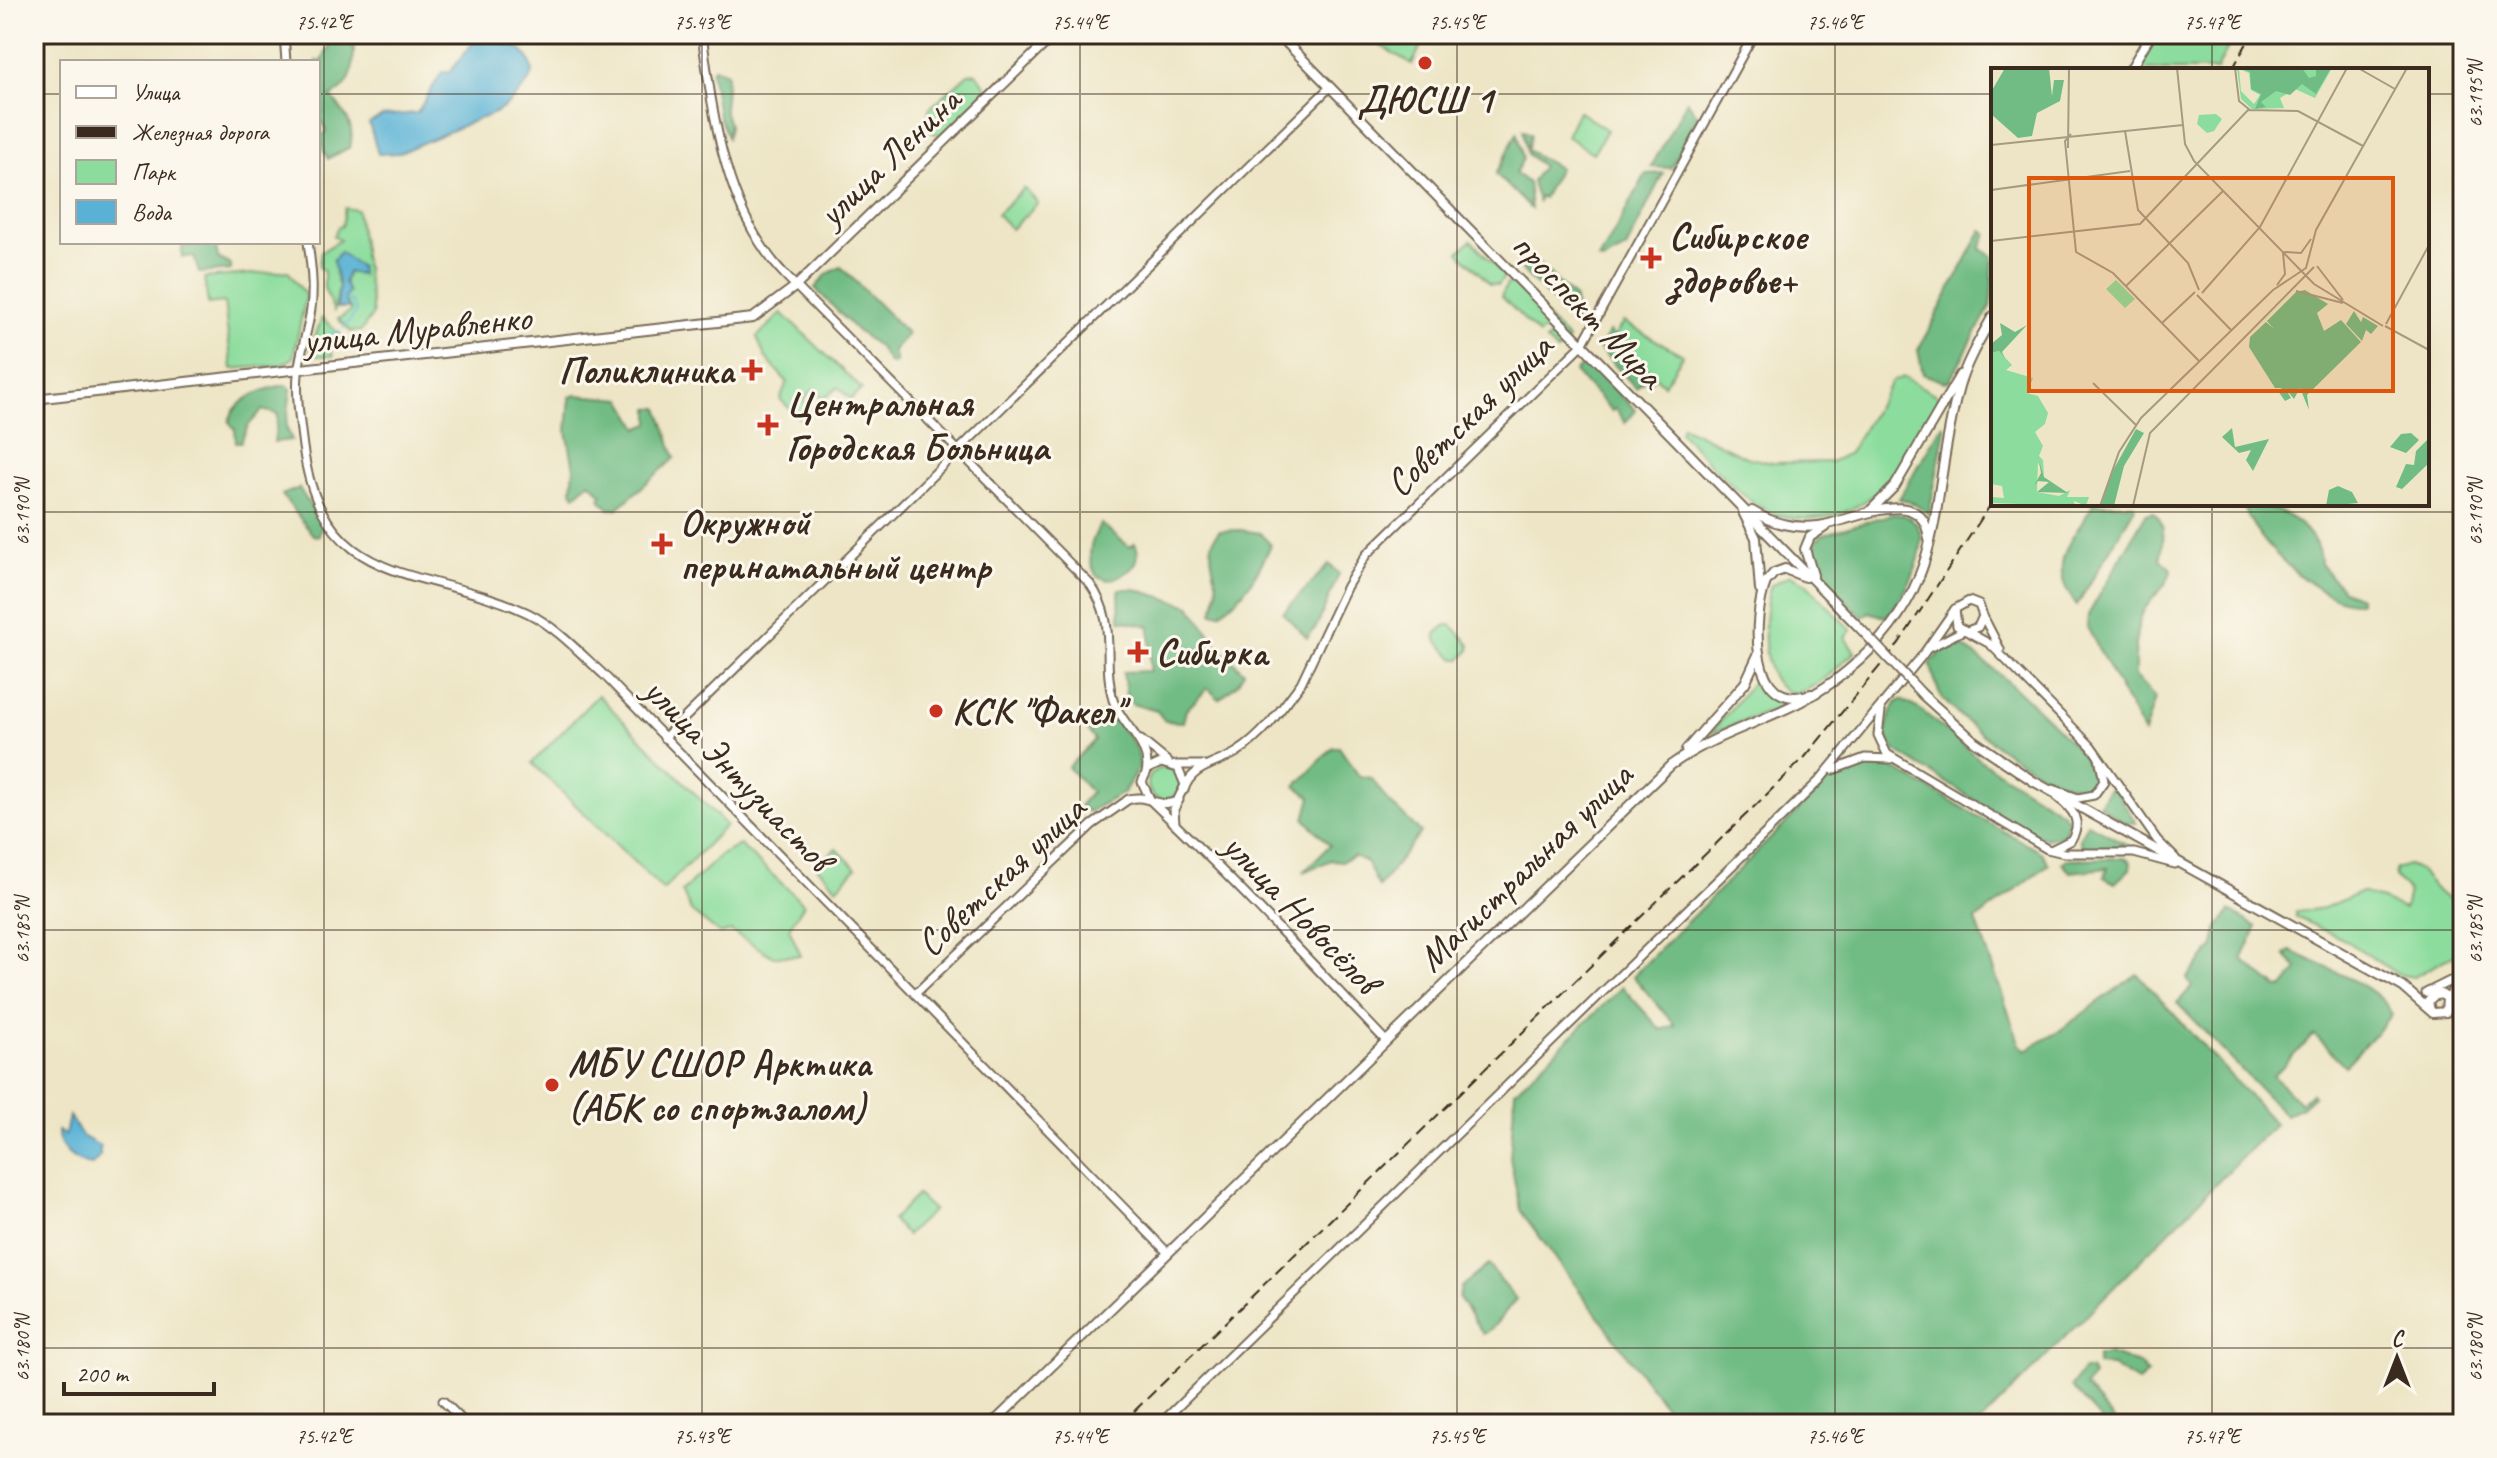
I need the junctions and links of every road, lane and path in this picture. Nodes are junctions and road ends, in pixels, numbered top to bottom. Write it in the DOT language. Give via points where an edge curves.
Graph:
graph roads {
  1 [pos="65,34"];
  2 [pos="284,34"];
  3 [pos="702,34"];
  4 [pos="1055,34"];
  5 [pos="1278,34"];
  6 [pos="1754,34"];
  7 [pos="2151,34"];
  8 [pos="34,38"];
  9 [pos="286,60"];
  10 [pos="2131,68"];
  11 [pos="1330,87"];
  12 [pos="308,244"];
  13 [pos="796,286"];
  14 [pos="1991,320"];
  15 [pos="1582,345"];
  16 [pos="1970,357"];
  17 [pos="298,370"];
  18 [pos="34,399"];
  19 [pos="960,452"];
  20 [pos="1734,498"];
  21 [pos="1867,513"];
  22 [pos="1836,523"];
  23 [pos="1930,548"];
  24 [pos="1819,586"];
  25 [pos="1761,607"];
  26 [pos="1955,609"];
  27 [pos="1983,616"];
  28 [pos="1966,630"];
  29 [pos="1759,646"];
  30 [pos="1922,656"];
  31 [pos="2005,658"];
  32 [pos="1820,691"];
  33 [pos="1884,705"];
  34 [pos="1132,732"];
  35 [pos="664,738"];
  36 [pos="2091,746"];
  37 [pos="1894,760"];
  38 [pos="1212,763"];
  39 [pos="1172,764"];
  40 [pos="1671,765"];
  41 [pos="1146,773"];
  42 [pos="1819,781"];
  43 [pos="2033,781"];
  44 [pos="1142,782"];
  45 [pos="1182,794"];
  46 [pos="1127,800"];
  47 [pos="1151,801"];
  48 [pos="1175,824"];
  49 [pos="2047,849"];
  50 [pos="2186,867"];
  51 [pos="2461,964"];
  52 [pos="2403,987"];
  53 [pos="915,994"];
  54 [pos="2433,994"];
  55 [pos="2449,1002"];
  56 [pos="2434,1013"];
  57 [pos="2463,1020"];
  58 [pos="1386,1041"];
  59 [pos="1168,1253"];
  60 [pos="443,1401"];
  61 [pos="466,1424"];
  62 [pos="992,1424"];
  63 [pos="1160,1424"];
  1 -- 8 [label="main road"];
  2 -- 9 [label="main road"];
  3 -- 13 [label="main road" via="715,121 741,205 767,255"];
  4 -- 13 [label="main road, улица Ленина"];
  5 -- 11 [label="main road, проспект Мира"];
  6 -- 15 [label="main road, Советская улица"];
  7 -- 10 [label="main road"];
  11 -- 15 [label="main road, проспект Мира"];
  11 -- 19 [label="main road"];
  12 -- 17 [label="main road, улица Энтузиастов" via="312,298"];
  13 -- 17 [label="main road, улица Муравленко" via="767,311 747,319"];
  13 -- 19 [label="main road"];
  14 -- 16 [label="main road, Магистральная улица"];
  15 -- 20 [label="main road, проспект Мира"];
  15 -- 38 [label="main road, Советская улица" via="1366,555 1301,683 1246,746"];
  16 -- 21 [label="main road" via="1895,486"];
  16 -- 23 [label="main road, Магистральная улица" via="1953,414"];
  17 -- 18 [label="main road, улица Муравленко"];
  17 -- 35 [label="main road, улица Энтузиастов" via="310,481 346,542 388,570 510,606 545,623"];
  19 -- 34 [label="main road" via="1098,595 1109,627 1112,693"];
  19 -- 35 [label="main road"];
  20 -- 22 [label="main road" via="1780,523"];
  20 -- 24 [label="main road, проспект Мира"];
  20 -- 25 [label="main road" via="1756,538"];
  21 -- 22 [label="main road"];
  21 -- 23 [label="main road" via="1892,507 1914,511 1926,523"];
  22 -- 24 [label="main road" via="1815,533 1805,549"];
  23 -- 32 [label="main road, Магистральная улица" via="1919,583 1901,614 1862,658"];
  24 -- 25 [label="main road" via="1791,569 1779,570 1766,582"];
  24 -- 43 [label="main road, проспект Мира, bridge" via="1923,695 1974,741"];
  25 -- 29 [label="main road"];
  26 -- 27 [label="main road" via="1972,601"];
  26 -- 28 [label="main road" via="1955,622"];
  26 -- 30 [label="main road"];
  27 -- 28 [label="main road" via="1978,627"];
  27 -- 31 [label="main road"];
  28 -- 30 [label="main road" via="1940,640"];
  28 -- 31 [label="main road"];
  29 -- 32 [label="main road" via="1762,669 1777,693 1795,698"];
  29 -- 40 [label="main road" via="1745,683"];
  30 -- 33 [label="main road"];
  31 -- 36 [label="main road"];
  32 -- 40 [label="main road, Магистральная улица" via="1786,712 1711,740"];
  33 -- 37 [label="main road" via="1878,735 1882,749"];
  33 -- 42 [label="main road"];
  34 -- 39 [label="main road"];
  34 -- 41 [label="main road" via="1147,757"];
  35 -- 53 [label="main road, улица Энтузиастов"];
  36 -- 43 [label="main road" via="2104,772 2094,795 2072,797"];
  36 -- 50 [label="main road" via="2157,840"];
  37 -- 42 [label="main road" via="1854,760"];
  37 -- 49 [label="main road"];
  38 -- 39 [label="main road"];
  38 -- 45 [label="main road" via="1192,774"];
  39 -- 41 [label="main road" via="1156,764"];
  39 -- 45 [label="main road" via="1183,776"];
  40 -- 58 [label="main road, Магистральная улица"];
  41 -- 44 [label="main road"];
  42 -- 63 [label="main road"];
  43 -- 49 [label="main road" via="2066,804 2076,819 2071,840"];
  43 -- 50 [label="main road, проспект Мира"];
  44 -- 46 [label="main road, Советская улица"];
  44 -- 47 [label="main road"];
  45 -- 47 [label="main road" via="1164,805"];
  45 -- 48 [label="main road" via="1174,809"];
  46 -- 47 [label="main road" via="1139,796"];
  46 -- 53 [label="main road, Советская улица" via="1092,825"];
  47 -- 48 [label="main road, улица Новосёлов"];
  48 -- 58 [label="main road, улица Новосёлов"];
  49 -- 50 [label="main road" via="2134,853"];
  50 -- 52 [label="main road, проспект Мира"];
  51 -- 54 [label="main road"];
  51 -- 55 [label="main road"];
  52 -- 54 [label="main road"];
  52 -- 56 [label="main road"];
  53 -- 59 [label="main road, улица Энтузиастов"];
  54 -- 55 [label="main road"];
  54 -- 56 [label="main road" via="2428,1002"];
  55 -- 56 [label="main road" via="2446,1012"];
  55 -- 57 [label="main road"];
  56 -- 57 [label="main road"];
  58 -- 59 [label="main road, Магистральная улица"];
  59 -- 62 [label="main road, Магистральная улица"];
  60 -- 61 [label="main road"];
}
